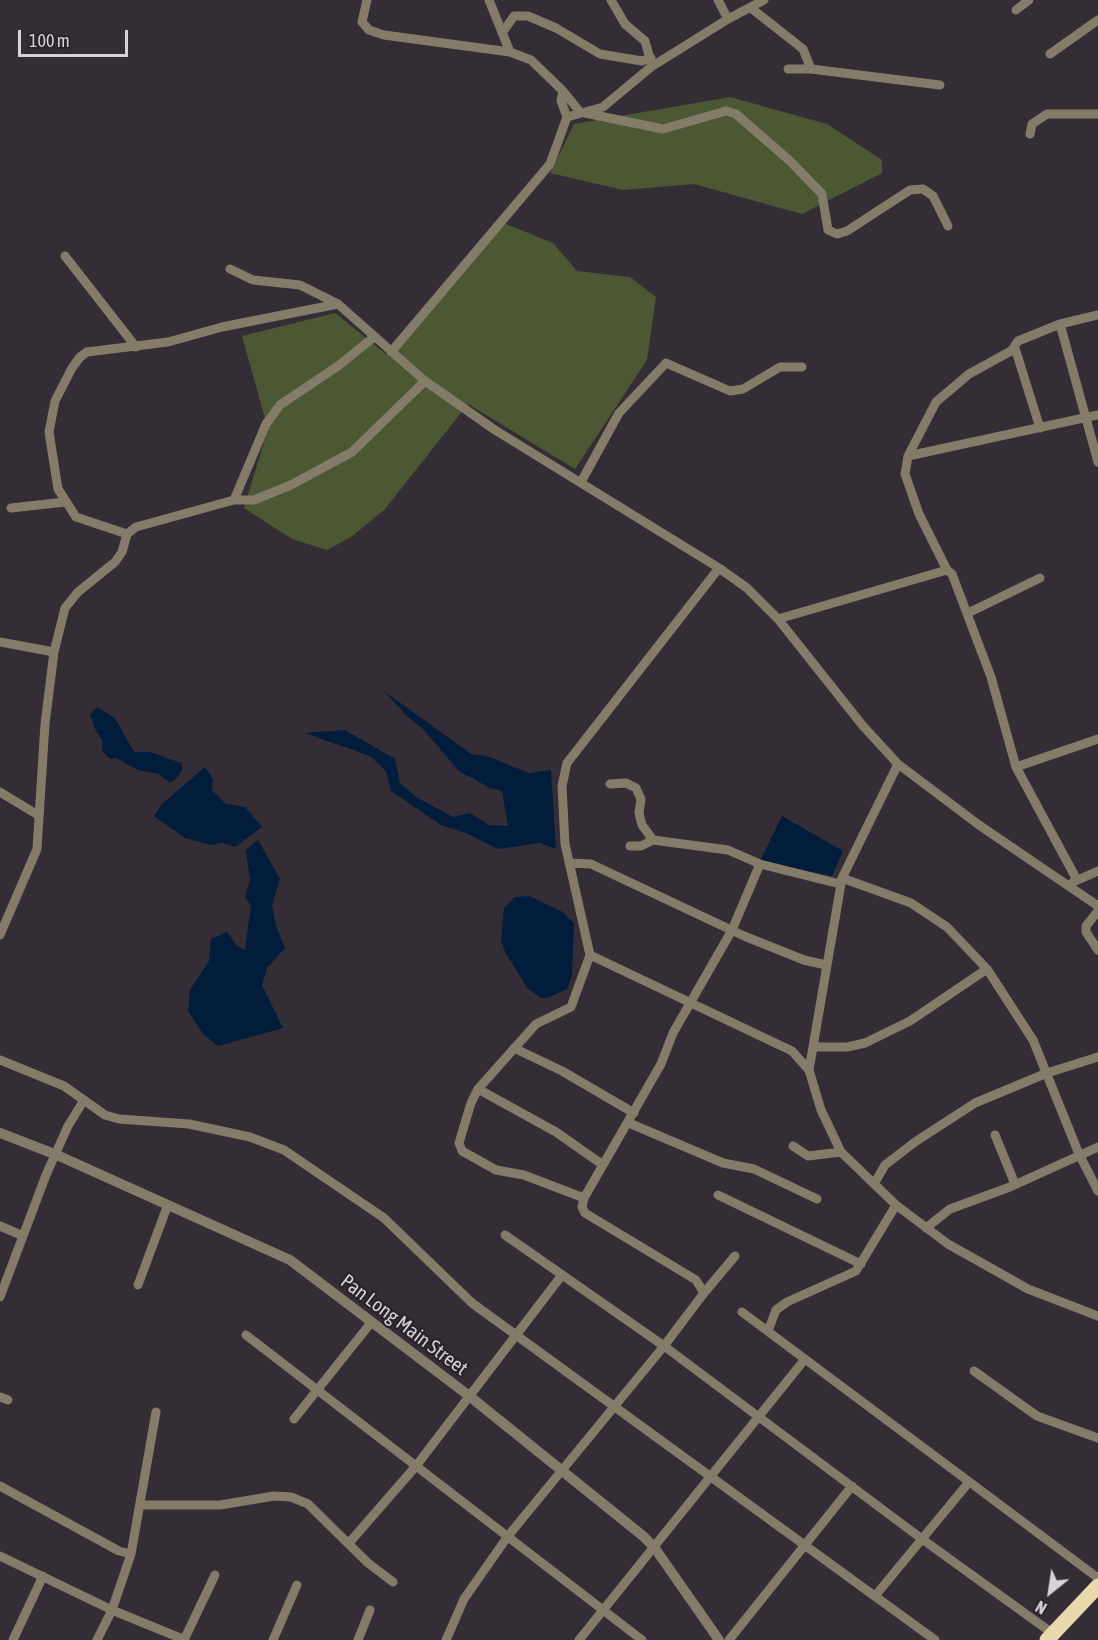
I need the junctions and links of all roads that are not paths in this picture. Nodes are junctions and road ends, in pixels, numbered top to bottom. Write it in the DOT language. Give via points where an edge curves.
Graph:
graph roads {
  1 [pos="367,0"];
  2 [pos="489,0"];
  3 [pos="611,0"];
  4 [pos="718,0"];
  5 [pos="764,0"];
  6 [pos="1029,0"];
  7 [pos="751,8"];
  8 [pos="1016,10"];
  9 [pos="728,19"];
  10 [pos="1098,20"];
  11 [pos="502,33"];
  12 [pos="510,52"];
  13 [pos="1050,54"];
  14 [pos="651,63"];
  15 [pos="788,69"];
  16 [pos="811,69"];
  17 [pos="940,85"];
  18 [pos="564,91"];
  19 [pos="580,112"];
  20 [pos="1098,114"];
  21 [pos="567,117"];
  22 [pos="1030,134"];
  23 [pos="948,226"];
  24 [pos="64,256"];
  25 [pos="230,269"];
  26 [pos="338,304"];
  27 [pos="1098,315"];
  28 [pos="1060,324"];
  29 [pos="374,337"];
  30 [pos="136,347"];
  31 [pos="1015,348"];
  32 [pos="391,352"];
  33 [pos="802,367"];
  34 [pos="424,381"];
  35 [pos="1098,415"];
  36 [pos="1086,418"];
  37 [pos="1040,428"];
  38 [pos="908,456"];
  39 [pos="1098,462"];
  40 [pos="581,482"];
  41 [pos="234,501"];
  42 [pos="65,502"];
  43 [pos="11,508"];
  44 [pos="127,534"];
  45 [pos="719,568"];
  46 [pos="947,570"];
  47 [pos="1040,578"];
  48 [pos="968,613"];
  49 [pos="778,619"];
  50 [pos="0,642"];
  51 [pos="54,652"];
  52 [pos="1098,739"];
  53 [pos="898,764"];
  54 [pos="1016,766"];
  55 [pos="610,784"];
  56 [pos="0,792"];
  57 [pos="38,815"];
  58 [pos="653,840"];
  59 [pos="630,846"];
  60 [pos="569,863"];
  61 [pos="760,864"];
  62 [pos="1098,871"];
  63 [pos="841,881"];
  64 [pos="1072,882"];
  65 [pos="1098,906"];
  66 [pos="1098,911"];
  67 [pos="732,930"];
  68 [pos="0,935"];
  69 [pos="1098,950"];
  70 [pos="590,955"];
  71 [pos="826,965"];
  72 [pos="987,969"];
  73 [pos="690,1002"];
  74 [pos="814,1047"];
  75 [pos="514,1048"];
  76 [pos="1098,1057"];
  77 [pos="0,1060"];
  78 [pos="809,1070"];
  79 [pos="1047,1073"];
  80 [pos="478,1089"];
  81 [pos="84,1101"];
  82 [pos="634,1113"];
  83 [pos="629,1123"];
  84 [pos="0,1133"];
  85 [pos="995,1135"];
  86 [pos="793,1146"];
  87 [pos="1098,1147"];
  88 [pos="841,1152"];
  89 [pos="1079,1154"];
  90 [pos="57,1155"];
  91 [pos="603,1165"];
  92 [pos="874,1184"];
  93 [pos="1016,1184"];
  94 [pos="1098,1191"];
  95 [pos="718,1195"];
  96 [pos="584,1198"];
  97 [pos="817,1199"];
  98 [pos="896,1205"];
  99 [pos="167,1207"];
  100 [pos="0,1227"];
  101 [pos="926,1228"];
  102 [pos="21,1235"];
  103 [pos="505,1235"];
  104 [pos="735,1256"];
  105 [pos="861,1264"];
  106 [pos="562,1275"];
  107 [pos="138,1286"];
  108 [pos="704,1293"];
  109 [pos="0,1297"];
  110 [pos="742,1312"];
  111 [pos="1098,1316"];
  112 [pos="370,1324"];
  113 [pos="768,1331"];
  114 [pos="517,1334"];
  115 [pos="246,1335"];
  116 [pos="664,1346"];
  117 [pos="805,1359"];
  118 [pos="974,1371"];
  119 [pos="318,1390"];
  120 [pos="468,1395"];
  121 [pos="614,1405"];
  122 [pos="156,1412"];
  123 [pos="757,1416"];
  124 [pos="294,1419"];
  125 [pos="1098,1438"];
  126 [pos="416,1466"];
  127 [pos="562,1470"];
  128 [pos="710,1474"];
  129 [pos="969,1482"];
  130 [pos="0,1486"];
  131 [pos="852,1486"];
  132 [pos="142,1505"];
  133 [pos="508,1536"];
  134 [pos="922,1539"];
  135 [pos="349,1544"];
  136 [pos="807,1545"];
  137 [pos="654,1547"];
  138 [pos="131,1554"];
  139 [pos="0,1556"];
  140 [pos="215,1575"];
  141 [pos="43,1576"];
  142 [pos="1098,1578"];
  143 [pos="393,1582"];
  144 [pos="297,1585"];
  145 [pos="1098,1586"];
  146 [pos="875,1596"];
  147 [pos="112,1610"];
  148 [pos="602,1610"];
  149 [pos="370,1611"];
  150 [pos="1050,1636"];
  151 [pos="13,1640"];
  152 [pos="97,1640"];
  153 [pos="184,1640"];
  154 [pos="273,1640"];
  155 [pos="358,1640"];
  156 [pos="446,1640"];
  157 [pos="579,1640"];
  158 [pos="642,1640"];
  159 [pos="719,1640"];
  160 [pos="729,1640"];
  161 [pos="935,1640"];
  1 -- 12 [label="street" via="363,22 369,30"];
  2 -- 11 [label="street"];
  3 -- 14 [label="street" via="625,24 645,41"];
  4 -- 9 [label="street"];
  5 -- 7 [label="street"];
  6 -- 8 [label="street"];
  7 -- 9 [label="street"];
  7 -- 16 [label="street" via="803,50"];
  9 -- 14 [label="street"];
  10 -- 13 [label="street"];
  11 -- 12 [label="street"];
  11 -- 14 [label="street" via="514,16 528,16 600,54"];
  12 -- 18 [label="street" via="531,60"];
  14 -- 19 [label="street" via="603,108"];
  15 -- 16 [label="street"];
  16 -- 17 [label="street"];
  18 -- 19 [label="street"];
  18 -- 21 [label="street" via="561,101"];
  19 -- 21 [label="street"];
  19 -- 23 [label="street" via="663,129 726,111 736,114 822,194 828,230 837,234 848,231 910,190 923,189 933,196"];
  20 -- 22 [label="street" via="1047,114 1032,124"];
  21 -- 32 [label="street" via="550,164"];
  24 -- 30 [label="street"];
  25 -- 26 [label="street" via="253,280 300,285"];
  26 -- 29 [label="street"];
  26 -- 30 [label="street"];
  27 -- 28 [label="street"];
  28 -- 31 [label="street" via="1018,340"];
  28 -- 36 [label="street"];
  29 -- 32 [label="street"];
  29 -- 41 [label="street" via="280,405 266,424"];
  30 -- 42 [label="street" via="87,352 72,368 55,401 49,432 58,489"];
  31 -- 37 [label="street"];
  31 -- 38 [label="street" via="969,374 936,402"];
  32 -- 34 [label="street"];
  33 -- 40 [label="street" via="780,367 743,389 730,391 666,363 619,413"];
  34 -- 40 [label="street"];
  34 -- 41 [label="street" via="352,452 291,485 254,500"];
  35 -- 36 [label="street"];
  36 -- 37 [label="street"];
  36 -- 39 [label="street"];
  37 -- 38 [label="street"];
  38 -- 46 [label="street" via="905,474 919,514"];
  40 -- 45 [label="street"];
  41 -- 44 [label="street" via="136,527"];
  42 -- 43 [label="street"];
  42 -- 44 [label="street" via="76,517"];
  44 -- 51 [label="street" via="115,562 78,591 65,608"];
  45 -- 49 [label="street" via="747,588"];
  45 -- 60 [label="street" via="567,763 562,786"];
  46 -- 48 [label="street"];
  46 -- 49 [label="street"];
  47 -- 48 [label="street"];
  48 -- 54 [label="street"];
  49 -- 53 [label="street" via="862,726"];
  50 -- 51 [label="street"];
  51 -- 57 [label="street"];
  52 -- 54 [label="street"];
  53 -- 63 [label="street"];
  53 -- 64 [label="street" via="979,825"];
  54 -- 64 [label="street"];
  55 -- 58 [label="street" via="626,783 636,788 641,799 642,825"];
  56 -- 57 [label="street"];
  57 -- 68 [label="street" via="37,849"];
  58 -- 59 [label="street"];
  58 -- 61 [label="street" via="728,850"];
  60 -- 67 [label="street" via="591,864"];
  60 -- 70 [label="street"];
  61 -- 63 [label="street"];
  61 -- 67 [label="street"];
  62 -- 64 [label="street"];
  63 -- 71 [label="street"];
  63 -- 72 [label="street" via="911,903 948,927"];
  64 -- 65 [label="street"];
  66 -- 69 [label="street" via="1086,926"];
  67 -- 71 [label="street"];
  67 -- 73 [label="street"];
  70 -- 73 [label="street"];
  70 -- 75 [label="street" via="571,1006 536,1024"];
  71 -- 74 [label="street"];
  72 -- 74 [label="street" via="910,1021 865,1043"];
  72 -- 79 [label="street" via="1033,1040"];
  73 -- 78 [label="street" via="792,1051"];
  73 -- 82 [label="street"];
  74 -- 78 [label="street"];
  75 -- 80 [label="street"];
  75 -- 82 [label="street"];
  76 -- 79 [label="street"];
  77 -- 81 [label="street" via="64,1086"];
  78 -- 88 [label="street" via="821,1110"];
  79 -- 89 [label="street"];
  79 -- 92 [label="street" via="975,1103 949,1119 885,1165"];
  80 -- 91 [label="street" via="556,1132"];
  80 -- 96 [label="street" via="459,1143 462,1151 496,1170 524,1175"];
  81 -- 90 [label="street" via="68,1126"];
  81 -- 114 [label="street" via="119,1119 189,1124 250,1137 284,1150 384,1218 472,1303"];
  82 -- 83 [label="street"];
  83 -- 91 [label="street"];
  83 -- 97 [label="street" via="723,1163 754,1169"];
  84 -- 90 [label="street, Pan Long Main Street"];
  85 -- 93 [label="street"];
  86 -- 88 [label="street" via="808,1156"];
  87 -- 89 [label="street"];
  88 -- 92 [label="street"];
  89 -- 93 [label="street"];
  89 -- 94 [label="street"];
  90 -- 99 [label="street, Pan Long Main Street"];
  90 -- 102 [label="street"];
  91 -- 96 [label="street"];
  92 -- 98 [label="street"];
  93 -- 101 [label="street" via="950,1209"];
  95 -- 105 [label="street"];
  96 -- 108 [label="street" via="585,1213 696,1280"];
  98 -- 101 [label="street"];
  98 -- 105 [label="street"];
  99 -- 107 [label="street"];
  99 -- 112 [label="street, Pan Long Main Street" via="290,1260"];
  100 -- 102 [label="street"];
  101 -- 111 [label="street" via="1028,1289"];
  102 -- 109 [label="street"];
  103 -- 106 [label="street"];
  104 -- 108 [label="street"];
  105 -- 113 [label="street" via="849,1276 787,1302 776,1310"];
  106 -- 114 [label="street"];
  106 -- 116 [label="street"];
  108 -- 116 [label="street"];
  110 -- 113 [label="street"];
  112 -- 119 [label="street"];
  112 -- 120 [label="street, Pan Long Main Street"];
  113 -- 117 [label="street"];
  114 -- 120 [label="street"];
  114 -- 121 [label="street"];
  115 -- 119 [label="street"];
  116 -- 121 [label="street"];
  116 -- 123 [label="street"];
  117 -- 123 [label="street"];
  117 -- 129 [label="street"];
  118 -- 125 [label="street" via="1037,1416"];
  119 -- 124 [label="street"];
  119 -- 126 [label="street"];
  120 -- 126 [label="street"];
  120 -- 127 [label="street, Pan Long Main Street"];
  121 -- 127 [label="street"];
  121 -- 128 [label="street"];
  122 -- 132 [label="street"];
  123 -- 128 [label="street"];
  123 -- 131 [label="street"];
  126 -- 133 [label="street"];
  126 -- 135 [label="street"];
  127 -- 133 [label="street"];
  127 -- 137 [label="street, Pan Long Main Street"];
  128 -- 136 [label="street"];
  128 -- 137 [label="street"];
  129 -- 134 [label="street"];
  129 -- 142 [label="street"];
  130 -- 138 [label="street"];
  131 -- 134 [label="street"];
  131 -- 136 [label="street"];
  132 -- 135 [label="street" via="220,1505 291,1497 308,1504"];
  132 -- 138 [label="street"];
  133 -- 148 [label="street"];
  133 -- 156 [label="street" via="464,1599"];
  134 -- 146 [label="street"];
  134 -- 150 [label="street"];
  135 -- 143 [label="street"];
  136 -- 146 [label="street"];
  136 -- 160 [label="street"];
  137 -- 148 [label="street"];
  137 -- 159 [label="street, Pan Long Main Street"];
  138 -- 147 [label="street"];
  139 -- 141 [label="street"];
  140 -- 153 [label="street"];
  141 -- 147 [label="street"];
  141 -- 151 [label="street"];
  144 -- 154 [label="street"];
  145 -- 150 [label="highway"];
  146 -- 161 [label="street"];
  147 -- 152 [label="street"];
  147 -- 153 [label="street"];
  148 -- 157 [label="street"];
  148 -- 158 [label="street"];
  149 -- 155 [label="street"];
}
